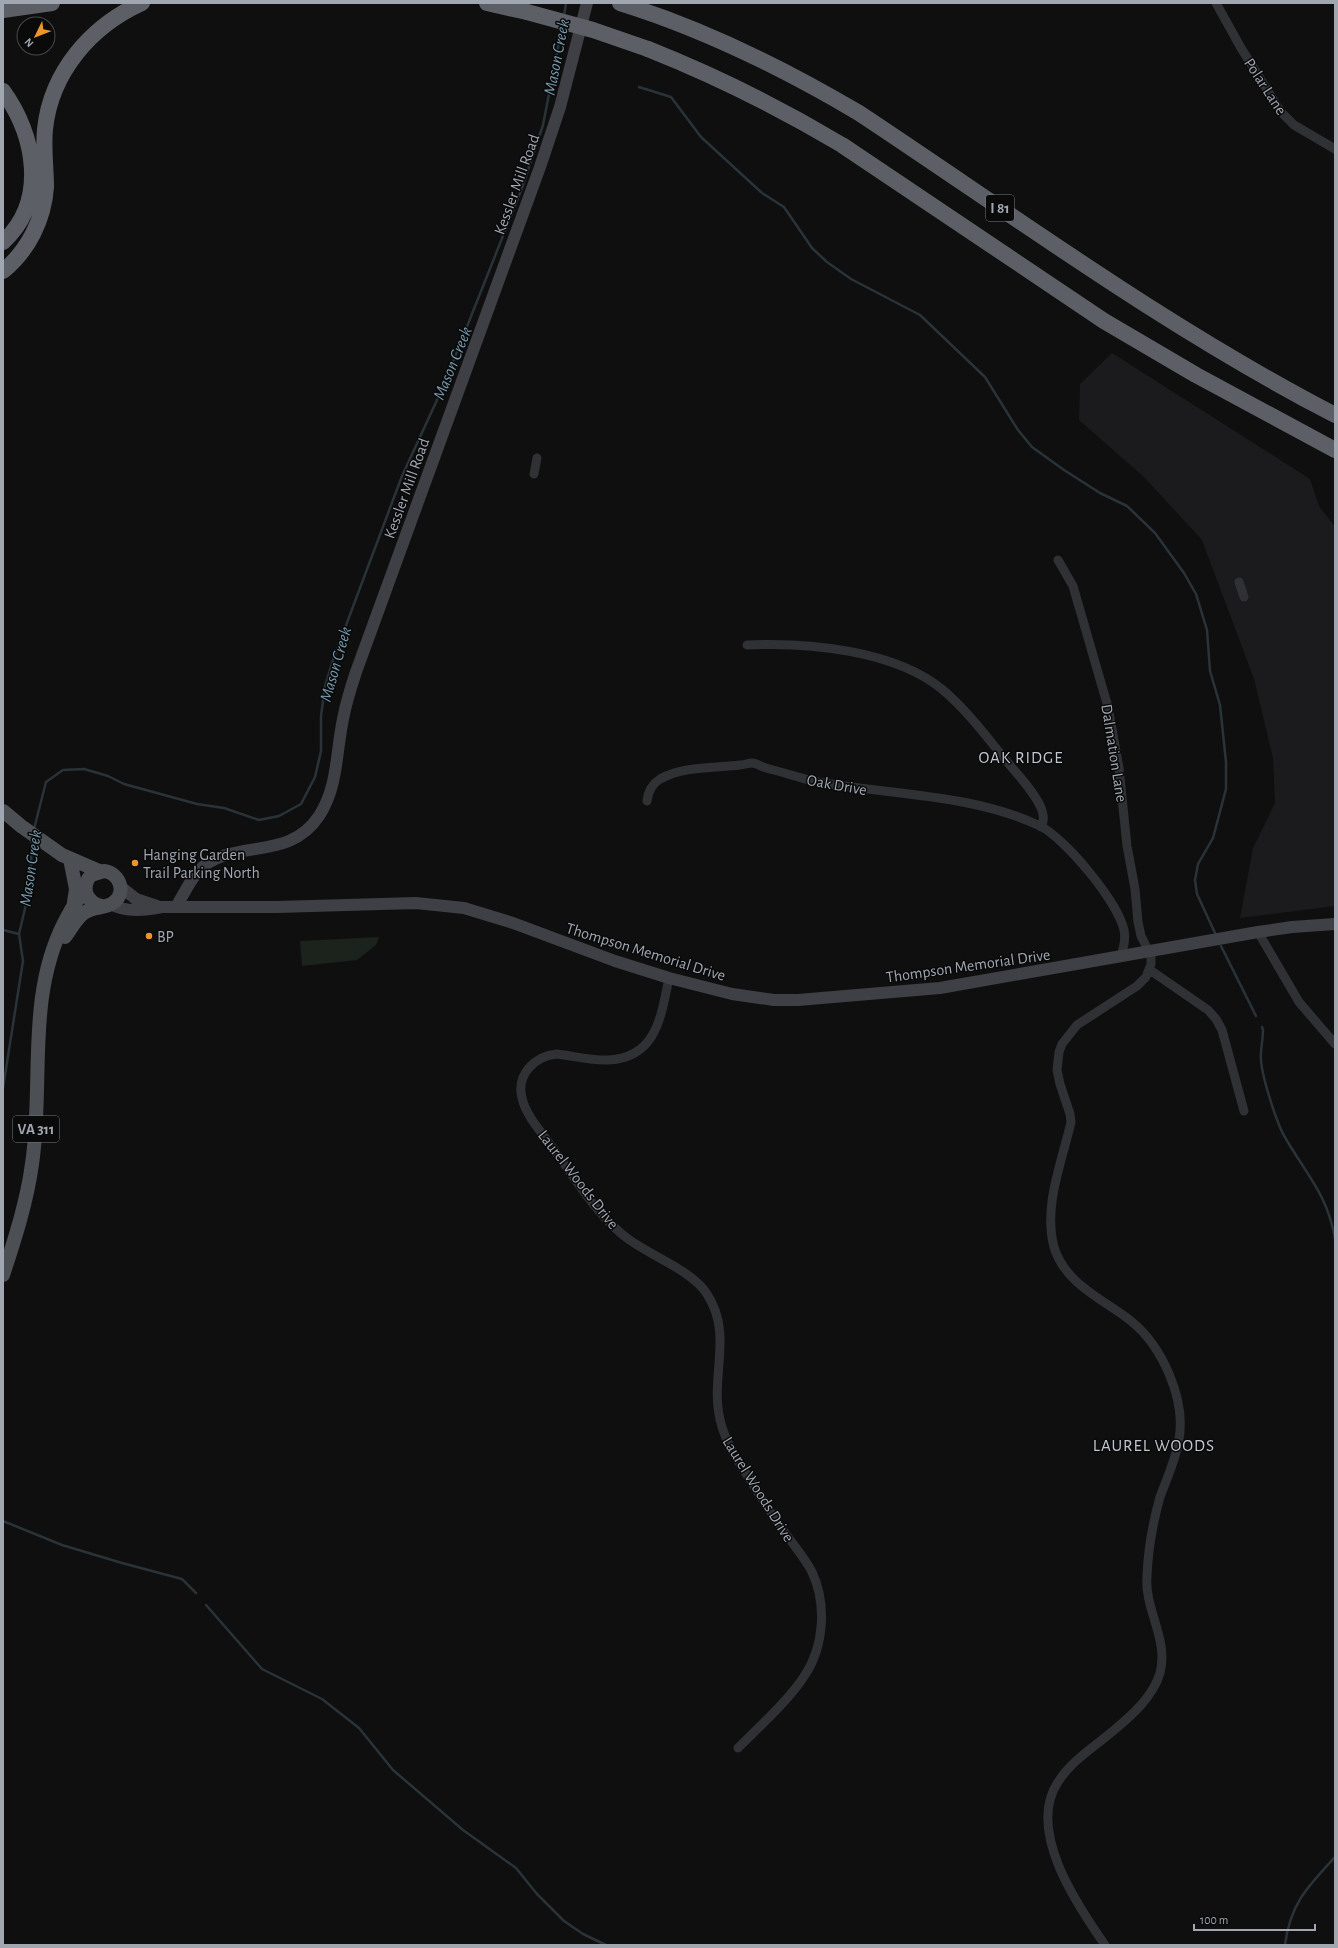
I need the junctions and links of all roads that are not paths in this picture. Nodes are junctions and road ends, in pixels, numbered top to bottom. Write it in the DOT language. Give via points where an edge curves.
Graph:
graph roads {
  1 [pos="52,3"];
  2 [pos="142,3"];
  3 [pos="487,3"];
  4 [pos="586,3"];
  5 [pos="620,3"];
  6 [pos="1216,3"];
  7 [pos="3,10"];
  8 [pos="3,91"];
  9 [pos="1335,149"];
  10 [pos="3,242"];
  11 [pos="3,271"];
  12 [pos="1335,415"];
  13 [pos="1335,450"];
  14 [pos="537,458"];
  15 [pos="534,474"];
  16 [pos="1058,560"];
  17 [pos="1239,582"];
  18 [pos="1244,597"];
  19 [pos="747,646"];
  20 [pos="646,801"];
  21 [pos="6,814"];
  22 [pos="1041,827"];
  23 [pos="62,856"];
  24 [pos="99,871"];
  25 [pos="86,887"];
  26 [pos="121,887"];
  27 [pos="74,902"];
  28 [pos="109,906"];
  29 [pos="162,907"];
  30 [pos="176,908"];
  31 [pos="1335,924"];
  32 [pos="1258,932"];
  33 [pos="1149,951"];
  34 [pos="1121,956"];
  35 [pos="1150,970"];
  36 [pos="669,978"];
  37 [pos="46,979"];
  38 [pos="1335,1044"];
  39 [pos="1244,1111"];
  40 [pos="3,1275"];
  41 [pos="738,1748"];
  42 [pos="1105,1945"];
  1 -- 7 [label="highway"];
  2 -- 11 [label="highway" via="102,27 83,46 58,83 45,128 46,187 41,214 29,242"];
  3 -- 13 [label="highway, I 81, bridge" via="593,30 648,49 723,81 809,125 1104,321 1215,386"];
  4 -- 30 [label="main road, Kessler Mill Road" via="560,107 540,167 356,672 342,720 334,780 326,804 312,824 294,838 270,848 223,856 205,866 197,872"];
  5 -- 12 [label="highway, I 81" via="658,15 744,51 827,94 872,121 1138,302 1256,372"];
  6 -- 9 [label="street, Polar Lane" via="1280,112 1294,125"];
  8 -- 10 [label="highway" via="18,113 23,126 31,153 32,167 28,205 18,226"];
  14 -- 15 [label="street"];
  16 -- 33 [label="street, Dalmation Lane" via="1073,586 1108,707 1119,768 1138,922 1141,936"];
  17 -- 18 [label="street"];
  19 -- 22 [label="street" via="862,653 897,664 938,686 958,705 1022,780 1042,810"];
  20 -- 22 [label="street, Oak Drive" via="655,783 671,775 753,763 793,776 840,786 970,804"];
  21 -- 23 [label="main road"];
  22 -- 34 [label="street, Oak Drive" via="1058,838 1097,882 1114,906 1124,928 1124,948"];
  23 -- 24 [label="main road"];
  23 -- 25 [label="main road" via="81,874"];
  23 -- 27 [label="main road" via="76,888"];
  24 -- 25 [label="main road" via="91,875"];
  24 -- 26 [label="main road" via="108,871 114,875"];
  25 -- 27 [label="main road, VA 311"];
  25 -- 28 [label="main road" via="91,902"];
  26 -- 28 [label="main road" via="118,897"];
  26 -- 29 [label="main road, Thompson Memorial Drive" via="136,900"];
  27 -- 37 [label="main road, VA 311" via="52,952"];
  28 -- 29 [label="main road, Thompson Memorial Drive" via="146,910"];
  28 -- 37 [label="main road, VA 311" via="110,911 94,917 77,933 61,943"];
  29 -- 30 [label="main road, Thompson Memorial Drive"];
  30 -- 36 [label="main road, Thompson Memorial Drive" via="416,903 440,905 488,914"];
  31 -- 32 [label="main road, Thompson Memorial Drive"];
  32 -- 33 [label="main road, Thompson Memorial Drive"];
  32 -- 38 [label="street" via="1299,1002"];
  33 -- 34 [label="main road, Thompson Memorial Drive"];
  33 -- 35 [label="street"];
  34 -- 36 [label="main road, Thompson Memorial Drive" via="940,988 798,1000 750,997"];
  35 -- 39 [label="street" via="1208,1010 1216,1019 1222,1030"];
  35 -- 42 [label="street" via="1132,990 1077,1025 1062,1044 1057,1062 1060,1084 1071,1122 1051,1210 1050,1221 1055,1248 1062,1264 1081,1286 1130,1321 1148,1340 1172,1381 1180,1405 1181,1420 1175,1457 1153,1522 1146,1577 1149,1604 1161,1644 1159,1675 1148,1697 1130,1717 1076,1760 1065,1772 1053,1790 1048,1813 1049,1839 1087,1918"];
  36 -- 41 [label="street, Laurel Woods Drive" via="658,1027 640,1049 625,1057 609,1060 549,1054 529,1067 524,1075 521,1090 525,1106 544,1136 606,1219 634,1244 692,1278 706,1293 715,1309 721,1335 716,1391 723,1431 751,1481 808,1565 816,1581 820,1597 821,1623 820,1636 811,1663 799,1684"];
  37 -- 40 [label="main road, VA 311" via="38,1032 36,1124 32,1164"];
}
